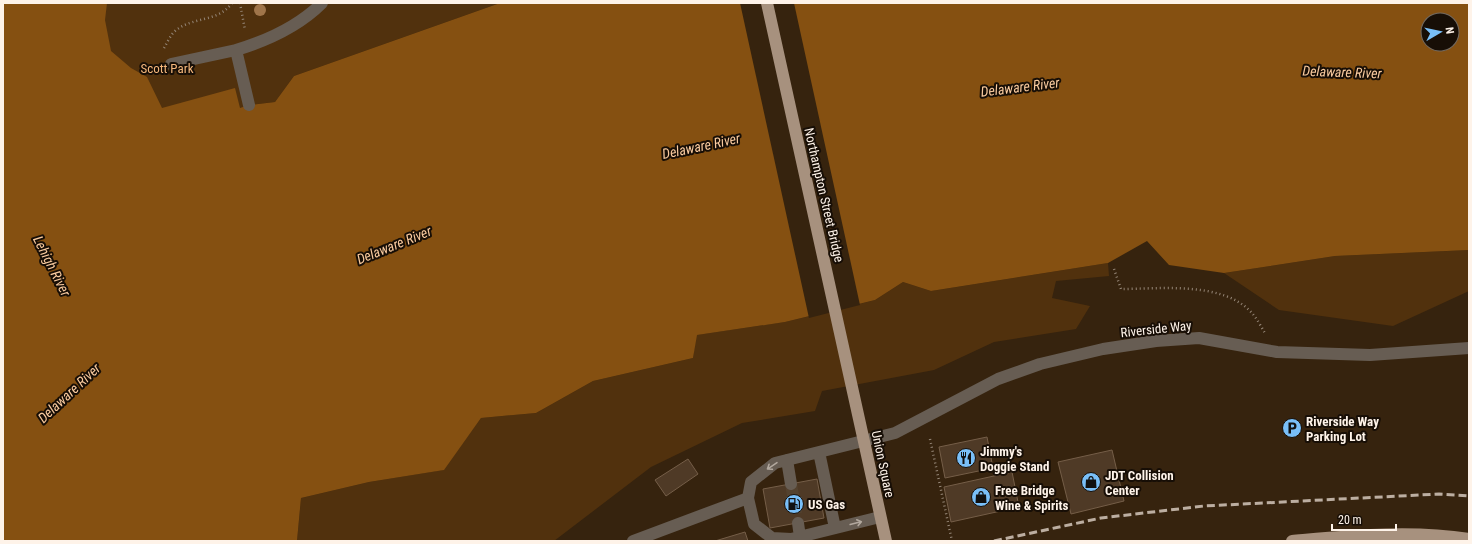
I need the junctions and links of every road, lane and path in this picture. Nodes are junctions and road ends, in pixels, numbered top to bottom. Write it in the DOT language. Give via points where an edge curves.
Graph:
graph roads {
  1 [pos="232,3"];
  2 [pos="240,3"];
  3 [pos="322,3"];
  4 [pos="767,3"];
  5 [pos="246,35"];
  6 [pos="164,48"];
  7 [pos="236,50"];
  8 [pos="172,64"];
  9 [pos="249,105"];
  10 [pos="1114,268"];
  11 [pos="1469,348"];
  12 [pos="1277,352"];
  13 [pos="854,394"];
  14 [pos="930,439"];
  15 [pos="863,441"];
  16 [pos="819,452"];
  17 [pos="787,460"];
  18 [pos="791,484"];
  19 [pos="748,498"];
  20 [pos="880,517"];
  21 [pos="798,523"];
  22 [pos="835,528"];
  23 [pos="800,536"];
  24 [pos="1469,539"];
  25 [pos="634,541"];
  26 [pos="886,541"];
  27 [pos="952,541"];
  28 [pos="1292,541"];
  1 -- 6 [label="path" via="221,14 184,26 174,32"];
  2 -- 5 [label="path"];
  3 -- 7 [label="street" via="276,35"];
  4 -- 13 [label="main road, Northampton Street Bridge"];
  7 -- 8 [label="street"];
  7 -- 9 [label="street"];
  10 -- 12 [label="path" via="1121,289 1199,289 1231,298 1251,312"];
  11 -- 12 [label="street, Riverside Way" via="1370,355"];
  12 -- 15 [label="street, Riverside Way" via="1199,338 1103,349 1040,364 998,379 895,433"];
  13 -- 15 [label="main road, Union Square"];
  14 -- 27 [label="path"];
  15 -- 16 [label="street, Riverside Way"];
  15 -- 20 [label="main road, Union Square"];
  16 -- 17 [label="street"];
  16 -- 22 [label="street"];
  17 -- 18 [label="street"];
  17 -- 19 [label="street, one-way" via="775,463 752,482"];
  19 -- 23 [label="street" via="754,524 772,538 791,539"];
  19 -- 25 [label="street"];
  22 -- 20 [label="street, one-way"];
  20 -- 26 [label="main road, Union Square"];
  21 -- 23 [label="street"];
  22 -- 23 [label="street"];
  24 -- 28 [label="main road" via="1399,534"];
}
